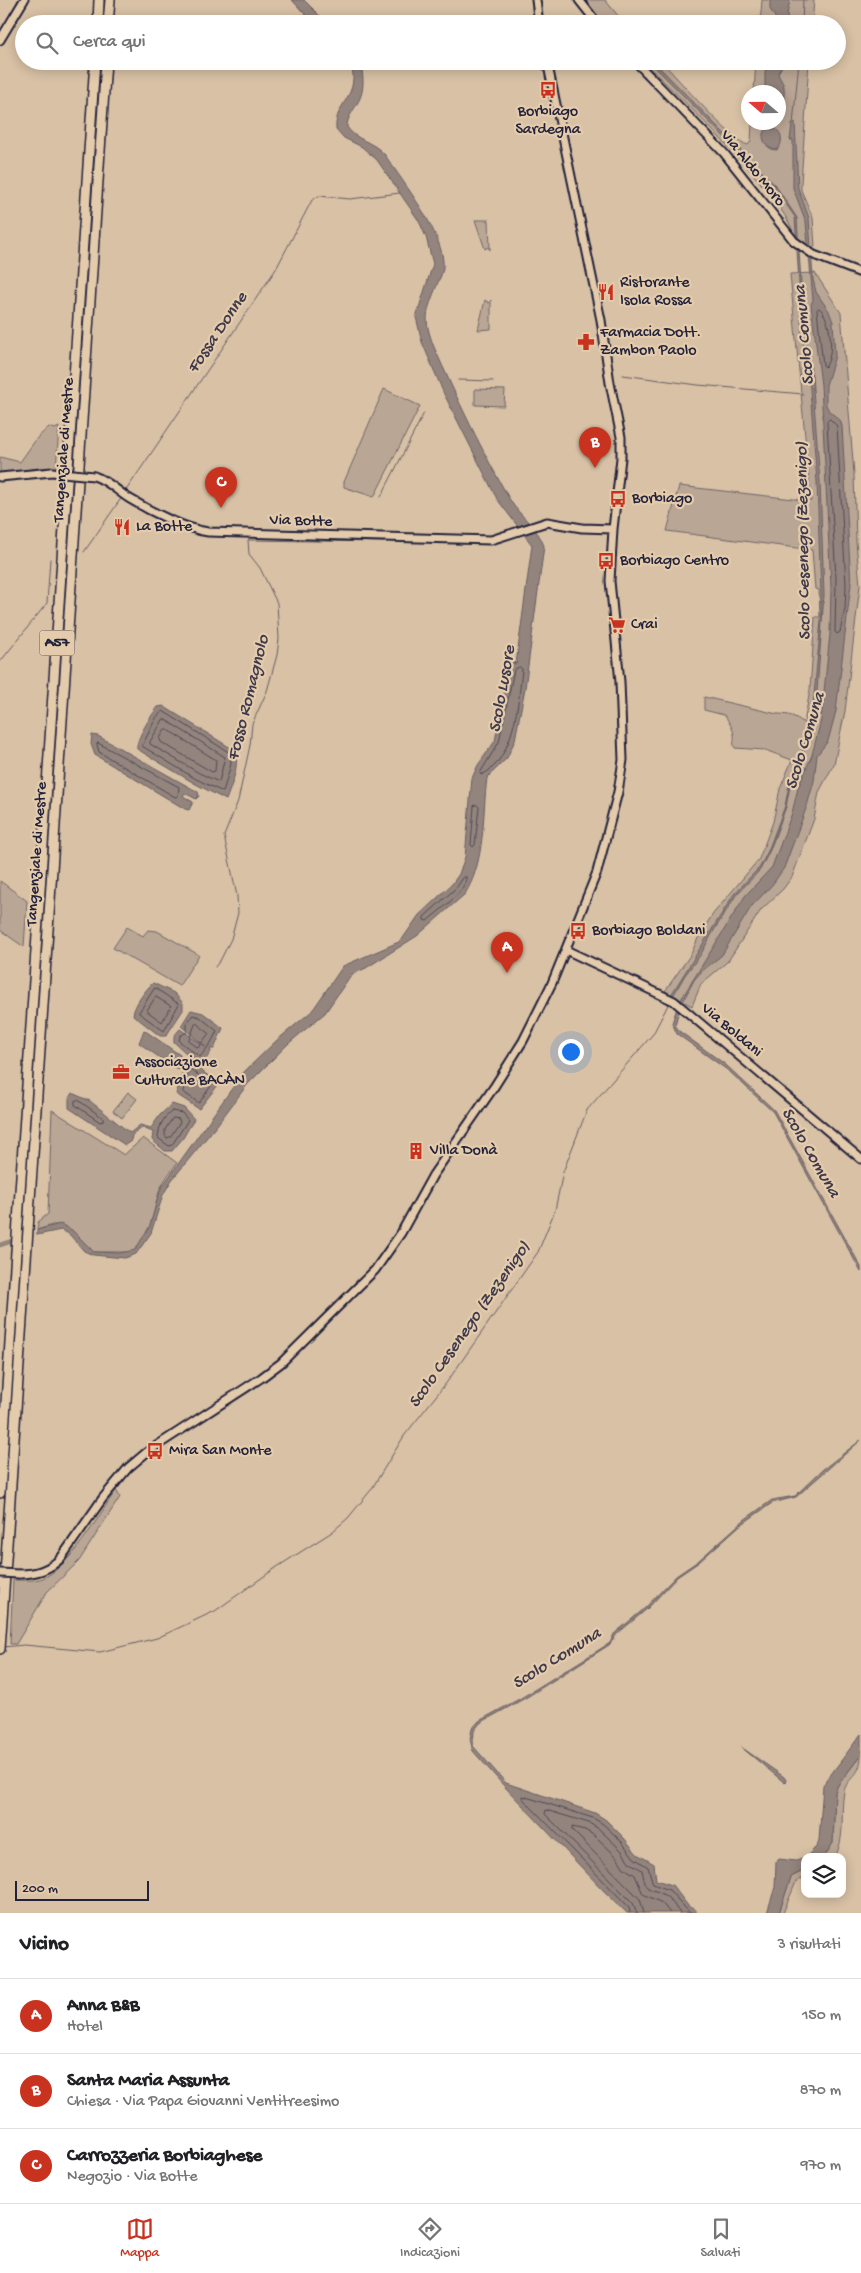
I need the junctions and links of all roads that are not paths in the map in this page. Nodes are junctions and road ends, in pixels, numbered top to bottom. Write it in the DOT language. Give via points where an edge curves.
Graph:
graph roads {
  1 [pos="24,0"];
  2 [pos="99,0"];
  3 [pos="110,0"];
  4 [pos="536,0"];
  5 [pos="580,0"];
  6 [pos="98,15"];
  7 [pos="109,15"];
  8 [pos="538,15"];
  9 [pos="591,15"];
  10 [pos="0,40"];
  11 [pos="94,70"];
  12 [pos="105,70"];
  13 [pos="549,70"];
  14 [pos="644,70"];
  15 [pos="861,273"];
  16 [pos="0,477"];
  17 [pos="613,529"];
  18 [pos="566,950"];
  19 [pos="861,1159"];
  20 [pos="0,1493"];
  21 [pos="0,1573"];
  22 [pos="1,1637"];
  23 [pos="0,1649"];
  1 -- 10 [label="main road"];
  2 -- 6 [label="highway"];
  3 -- 7 [label="highway"];
  4 -- 8 [label="main road"];
  5 -- 9 [label="main road"];
  11 -- 20 [label="highway, Tangenziale di Mestre / A57"];
  12 -- 22 [label="highway, Tangenziale di Mestre / A57"];
  13 -- 17 [label="main road" via="601,320 621,436"];
  14 -- 15 [label="main road, Via Aldo Moro" via="731,161 790,237 804,249"];
  16 -- 17 [label="main road, Via Botte, bridge" via="52,472 94,476 124,495 187,526 215,533 491,540 547,522"];
  17 -- 18 [label="main road" via="610,581 623,727 621,774 605,846"];
  18 -- 19 [label="main road, Via Boldani" via="672,1000"];
  18 -- 21 [label="main road, bridge" via="534,1021 512,1059 436,1169 401,1233 370,1277 282,1363 147,1452 128,1468 54,1565 45,1571"];
  22 -- 23 [label="highway, Tangenziale di Mestre / A57"];
}
